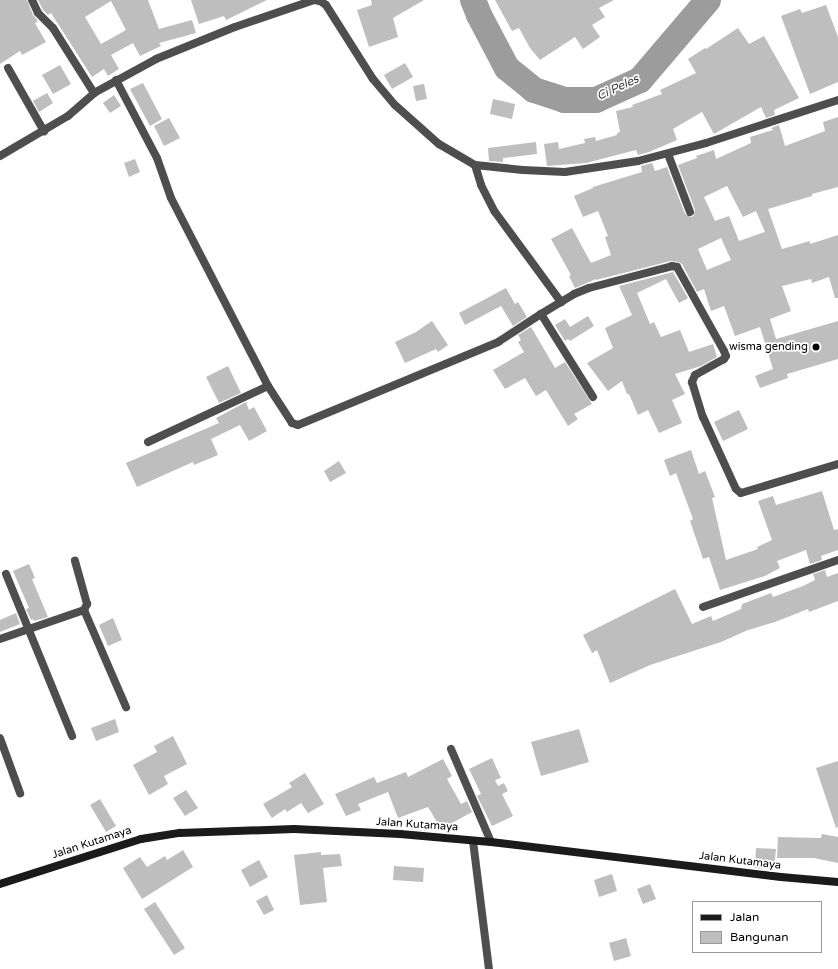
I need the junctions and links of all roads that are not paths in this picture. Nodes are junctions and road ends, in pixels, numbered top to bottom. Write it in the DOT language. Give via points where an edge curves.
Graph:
graph roads {
  1 [pos="32,0"];
  2 [pos="320,0"];
  3 [pos="8,68"];
  4 [pos="116,80"];
  5 [pos="94,93"];
  6 [pos="838,100"];
  7 [pos="44,131"];
  8 [pos="668,154"];
  9 [pos="0,156"];
  10 [pos="475,165"];
  11 [pos="690,212"];
  12 [pos="561,302"];
  13 [pos="541,314"];
  14 [pos="268,386"];
  15 [pos="593,398"];
  16 [pos="148,442"];
  17 [pos="838,464"];
  18 [pos="838,560"];
  19 [pos="75,561"];
  20 [pos="6,574"];
  21 [pos="703,607"];
  22 [pos="84,610"];
  23 [pos="28,630"];
  24 [pos="0,640"];
  25 [pos="126,708"];
  26 [pos="72,736"];
  27 [pos="0,738"];
  28 [pos="451,750"];
  29 [pos="20,793"];
  30 [pos="473,841"];
  31 [pos="491,842"];
  32 [pos="838,882"];
  33 [pos="0,884"];
  34 [pos="489,969"];
  1 -- 5 [label="street" via="38,13 53,28"];
  2 -- 4 [label="street" via="236,27 156,59"];
  2 -- 10 [label="street" via="326,5 373,79 395,105 439,144"];
  3 -- 7 [label="street"];
  4 -- 5 [label="street"];
  4 -- 14 [label="street" via="157,158 171,198"];
  5 -- 7 [label="street" via="68,116"];
  6 -- 8 [label="street"];
  7 -- 9 [label="street"];
  8 -- 10 [label="street" via="565,172"];
  8 -- 11 [label="street"];
  10 -- 12 [label="street" via="481,185 495,212"];
  12 -- 13 [label="street"];
  12 -- 17 [label="street" via="589,288 664,267 677,267 726,356 695,375 692,382 703,417 736,489 741,493"];
  13 -- 14 [label="street" via="498,342 298,425 292,423 284,413"];
  13 -- 15 [label="street"];
  14 -- 16 [label="street"];
  18 -- 21 [label="street"];
  19 -- 22 [label="street" via="87,604"];
  20 -- 23 [label="street"];
  22 -- 23 [label="street"];
  22 -- 25 [label="street"];
  23 -- 24 [label="street"];
  23 -- 26 [label="street"];
  27 -- 29 [label="street"];
  28 -- 31 [label="street"];
  30 -- 31 [label="main road, Jalan Kutamaya"];
  30 -- 33 [label="main road, Jalan Kutamaya" via="400,834 294,829 180,833 141,839"];
  30 -- 34 [label="street"];
  31 -- 32 [label="main road, Jalan Kutamaya" via="781,878"];
}
